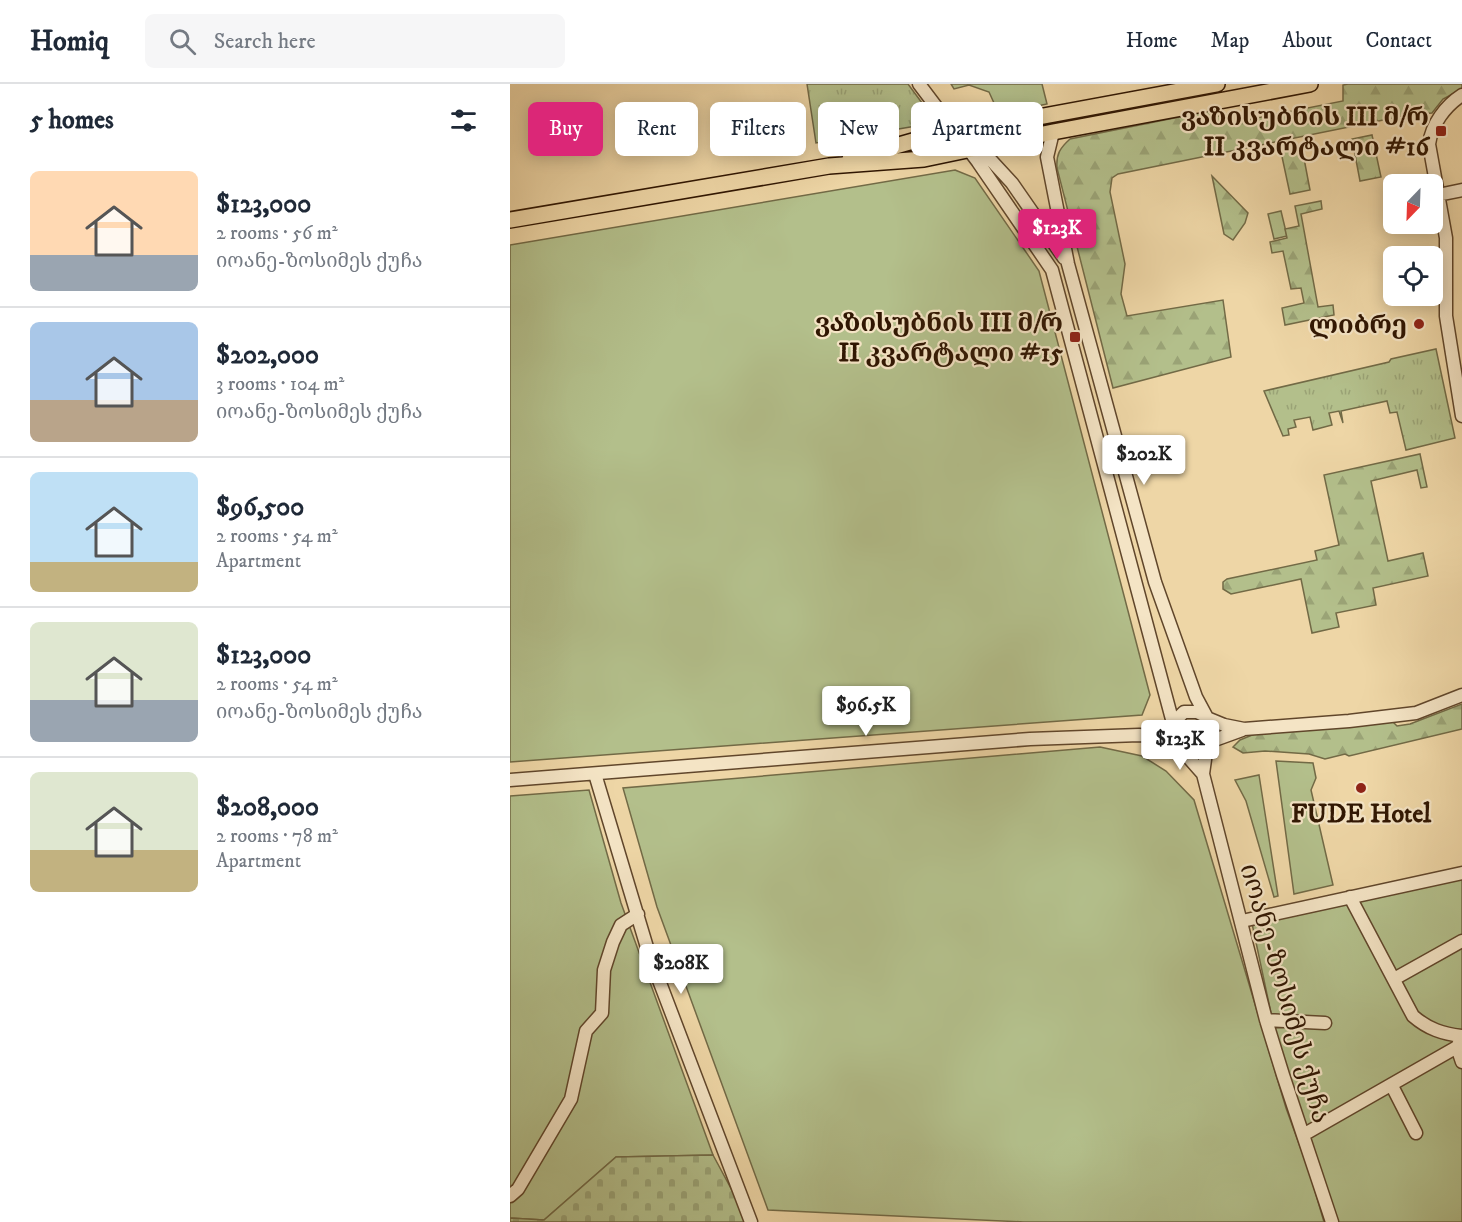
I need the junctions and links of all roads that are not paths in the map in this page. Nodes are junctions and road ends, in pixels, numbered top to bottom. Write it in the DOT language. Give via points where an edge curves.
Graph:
graph roads {
  1 [pos="919,84"];
  2 [pos="1217,84"];
  3 [pos="1310,84"];
  4 [pos="1173,88"];
  5 [pos="1462,95"];
  6 [pos="932,102"];
  7 [pos="1176,109"];
  8 [pos="1043,114"];
  9 [pos="1053,132"];
  10 [pos="1043,134"];
  11 [pos="911,142"];
  12 [pos="938,156"];
  13 [pos="979,156"];
  14 [pos="983,156"];
  15 [pos="829,166"];
  16 [pos="1434,174"];
  17 [pos="1462,190"];
  18 [pos="1443,194"];
  19 [pos="510,220"];
  20 [pos="1443,222"];
  21 [pos="1069,270"];
  22 [pos="1054,281"];
  23 [pos="1462,416"];
  24 [pos="1462,695"];
  25 [pos="1206,717"];
  26 [pos="1172,724"];
  27 [pos="1244,729"];
  28 [pos="1139,735"];
  29 [pos="1208,743"];
  30 [pos="1177,746"];
  31 [pos="595,774"];
  32 [pos="1203,774"];
  33 [pos="510,780"];
  34 [pos="1462,873"];
  35 [pos="1350,897"];
  36 [pos="638,914"];
  37 [pos="1242,921"];
  38 [pos="1462,941"];
  39 [pos="1394,979"];
  40 [pos="1266,1020"];
  41 [pos="1325,1023"];
  42 [pos="1460,1040"];
  43 [pos="1462,1062"];
  44 [pos="1392,1086"];
  45 [pos="1416,1133"];
  46 [pos="1303,1135"];
  47 [pos="510,1196"];
  48 [pos="750,1222"];
  49 [pos="1332,1222"];
  1 -- 6 [label="street"];
  2 -- 4 [label="main road"];
  3 -- 7 [label="main road"];
  4 -- 7 [label="main road"];
  4 -- 8 [label="main road"];
  5 -- 16 [label="street" via="1445,109 1430,135"];
  7 -- 9 [label="main road"];
  9 -- 10 [label="main road"];
  9 -- 21 [label="street" via="1047,157"];
  11 -- 15 [label="main road"];
  12 -- 15 [label="main road"];
  13 -- 22 [label="street" via="1052,270"];
  14 -- 21 [label="street" via="1012,183"];
  15 -- 19 [label="main road"];
  17 -- 18 [label="street"];
  20 -- 23 [label="street" via="1446,316"];
  21 -- 22 [label="street"];
  21 -- 25 [label="street" via="1155,582"];
  22 -- 26 [label="street"];
  24 -- 27 [label="street" via="1416,713"];
  25 -- 26 [label="street" via="1190,711"];
  25 -- 27 [label="street"];
  25 -- 29 [label="street" via="1212,732"];
  26 -- 28 [label="street"];
  26 -- 30 [label="street" via="1171,735"];
  27 -- 29 [label="street"];
  28 -- 30 [label="street" via="1161,737"];
  28 -- 31 [label="street" via="1030,739"];
  29 -- 30 [label="street" via="1196,751"];
  29 -- 32 [label="street, იოანე-ზოსიმეს ქუჩა"];
  30 -- 32 [label="street, იოანე-ზოსიმეს ქუჩა"];
  31 -- 33 [label="street"];
  31 -- 36 [label="street"];
  32 -- 37 [label="street, იოანე-ზოსიმეს ქუჩა"];
  34 -- 35 [label="street"];
  35 -- 37 [label="street"];
  35 -- 39 [label="street"];
  36 -- 47 [label="street" via="621,925 613,942 604,970 602,1013 586,1031 571,1099 518,1189"];
  36 -- 48 [label="street" via="649,954"];
  37 -- 40 [label="street, იოანე-ზოსიმეს ქუჩა"];
  38 -- 39 [label="street"];
  39 -- 42 [label="street" via="1413,1016 1423,1025"];
  40 -- 41 [label="street"];
  40 -- 46 [label="street, იოანე-ზოსიმეს ქუჩა"];
  42 -- 43 [label="street"];
  42 -- 44 [label="street"];
  44 -- 45 [label="street"];
  44 -- 46 [label="street"];
  46 -- 49 [label="street, იოანე-ზოსიმეს ქუჩა"];
}
